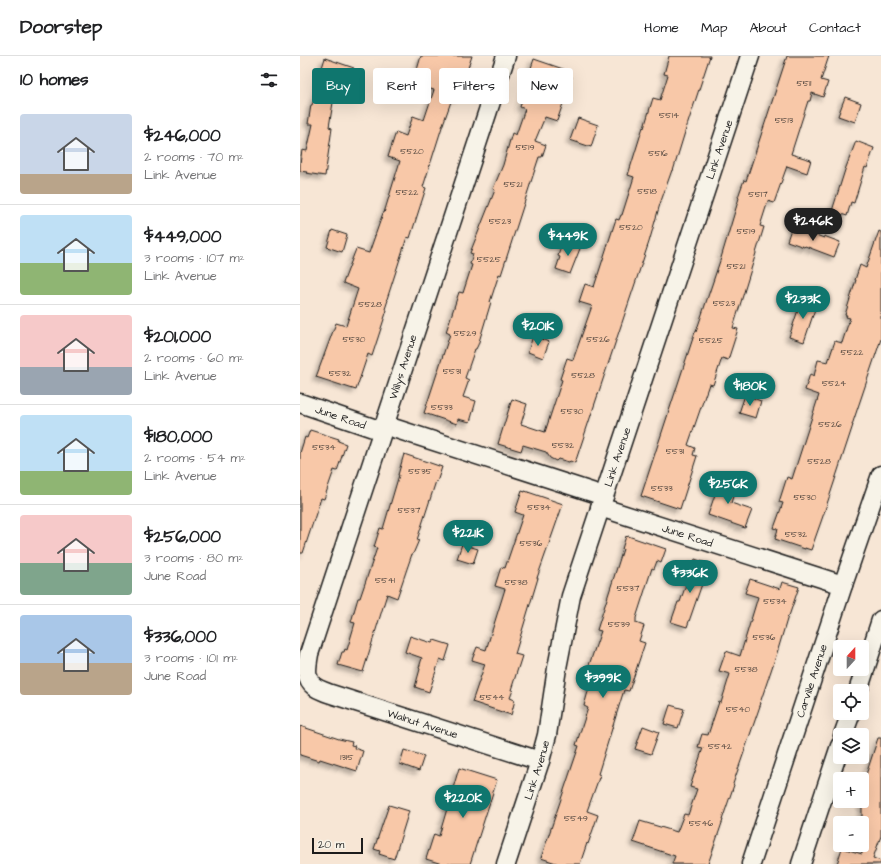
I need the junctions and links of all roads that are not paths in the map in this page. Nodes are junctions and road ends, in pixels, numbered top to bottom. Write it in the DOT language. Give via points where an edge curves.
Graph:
graph roads {
  1 [pos="506,56"];
  2 [pos="750,56"];
  3 [pos="300,403"];
  4 [pos="383,428"];
  5 [pos="881,476"];
  6 [pos="602,502"];
  7 [pos="843,585"];
  8 [pos="881,620"];
  9 [pos="308,680"];
  10 [pos="860,684"];
  11 [pos="540,761"];
  12 [pos="834,764"];
  13 [pos="506,864"];
  14 [pos="751,864"];
  15 [pos="801,864"];
  1 -- 4 [label="street, Willys Avenue"];
  2 -- 6 [label="street, Link Avenue"];
  3 -- 4 [label="street, June Road"];
  4 -- 6 [label="street, June Road"];
  4 -- 9 [label="street, Willys Avenue" via="309,654"];
  5 -- 7 [label="street, Carville Avenue"];
  6 -- 7 [label="street, June Road"];
  6 -- 11 [label="street, Link Avenue" via="571,596"];
  7 -- 14 [label="street, Carville Avenue"];
  8 -- 10 [label="street"];
  9 -- 11 [label="street, Walnut Avenue" via="316,688 328,693"];
  11 -- 13 [label="street, Link Avenue"];
  12 -- 15 [label="street"];
}
